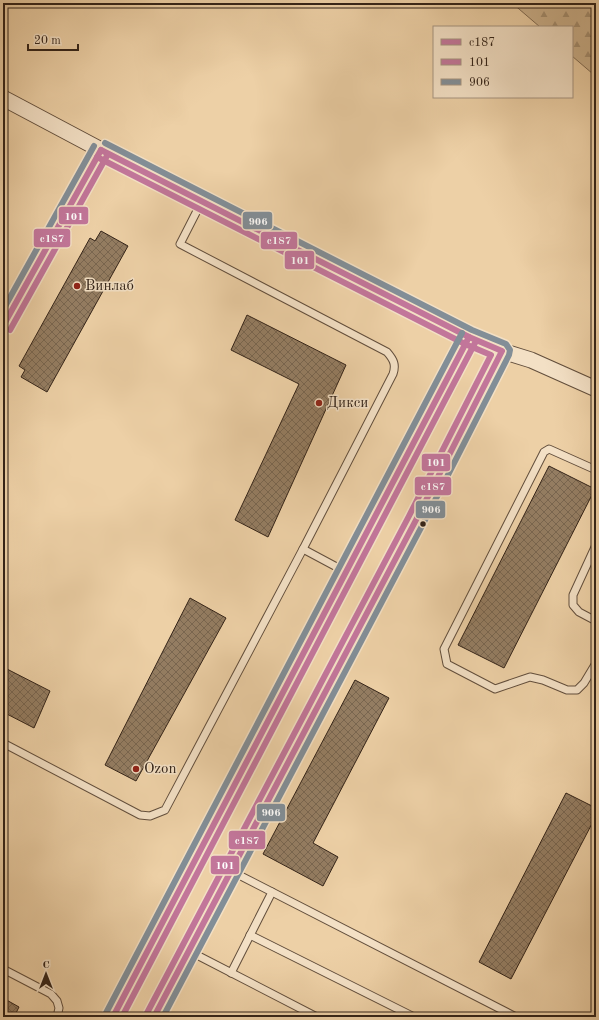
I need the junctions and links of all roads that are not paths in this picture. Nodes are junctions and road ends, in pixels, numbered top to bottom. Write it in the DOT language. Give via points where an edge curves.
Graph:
graph roads {
  1 [pos="3,98"];
  2 [pos="101,150"];
  3 [pos="202,201"];
  4 [pos="3,326"];
  5 [pos="469,337"];
  6 [pos="502,351"];
  7 [pos="596,390"];
  8 [pos="596,470"];
  9 [pos="596,545"];
  10 [pos="303,549"];
  11 [pos="346,572"];
  12 [pos="596,621"];
  13 [pos="596,664"];
  14 [pos="3,743"];
  15 [pos="231,871"];
  16 [pos="272,892"];
  17 [pos="250,935"];
  18 [pos="189,951"];
  19 [pos="3,969"];
  20 [pos="231,973"];
  21 [pos="57,1017"];
  22 [pos="113,1017"];
  23 [pos="154,1017"];
  24 [pos="317,1017"];
  25 [pos="414,1017"];
  26 [pos="516,1017"];
  1 -- 2 [label="street"];
  2 -- 3 [label="street"];
  2 -- 4 [label="street"];
  3 -- 5 [label="street"];
  3 -- 10 [label="lane" via="180,244 387,352 395,364 393,374"];
  5 -- 6 [label="street"];
  5 -- 11 [label="street"];
  6 -- 7 [label="street" via="531,360"];
  6 -- 15 [label="street"];
  8 -- 13 [label="lane" via="549,449 544,452 444,649 447,664 495,689 530,677 568,690 577,690 584,684"];
  9 -- 12 [label="lane" via="573,595 573,604 580,612"];
  10 -- 11 [label="lane"];
  10 -- 14 [label="lane" via="166,810 150,816 140,815"];
  11 -- 22 [label="street"];
  15 -- 16 [label="lane"];
  15 -- 18 [label="street"];
  16 -- 17 [label="lane"];
  16 -- 26 [label="lane"];
  17 -- 20 [label="lane"];
  17 -- 25 [label="lane"];
  18 -- 20 [label="lane"];
  18 -- 23 [label="street"];
  19 -- 21 [label="lane" via="51,994 59,1008"];
  20 -- 24 [label="lane"];
}
